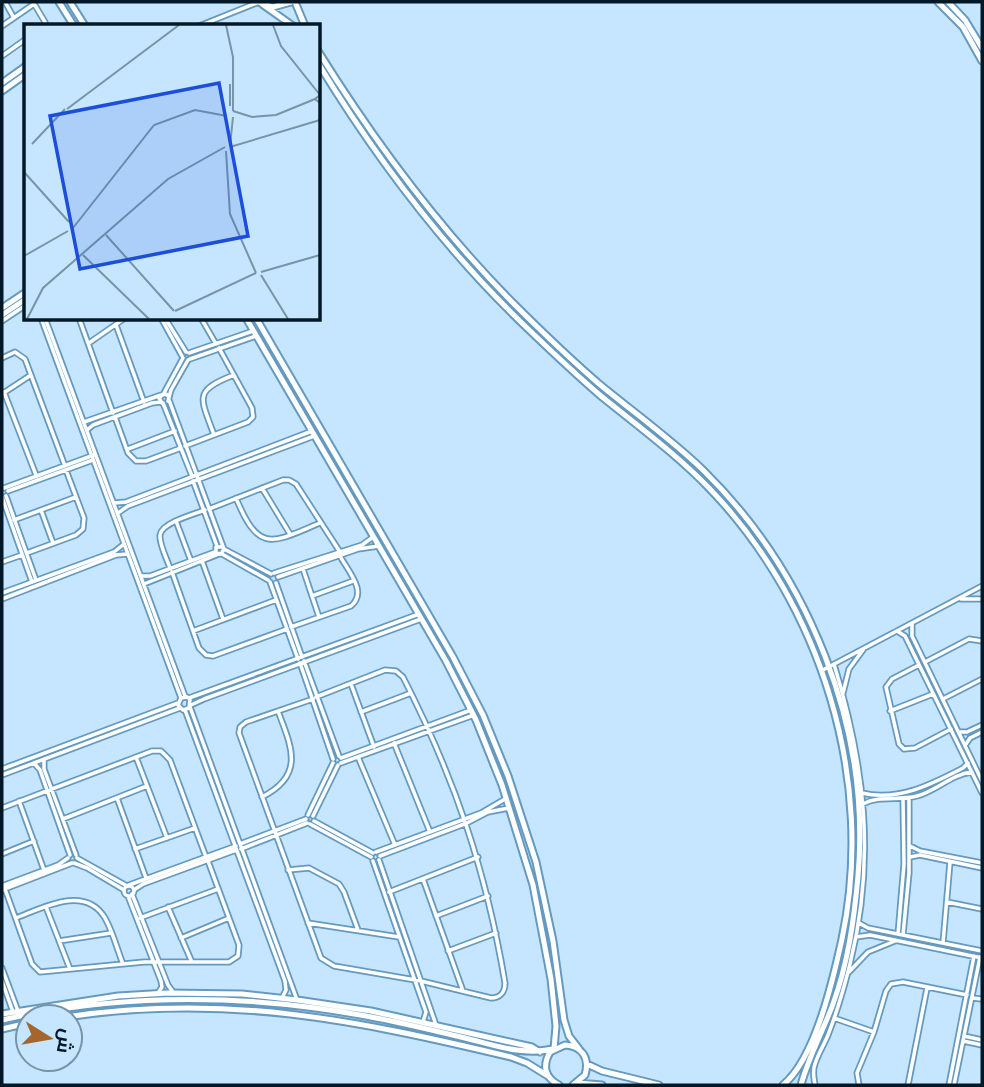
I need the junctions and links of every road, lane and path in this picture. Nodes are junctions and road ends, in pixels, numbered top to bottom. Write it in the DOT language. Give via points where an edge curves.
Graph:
graph roads {
  1 [pos="5,2"];
  2 [pos="59,2"];
  3 [pos="70,2"];
  4 [pos="293,2"];
  5 [pos="938,2"];
  6 [pos="948,2"];
  7 [pos="34,3"];
  8 [pos="260,3"];
  9 [pos="78,15"];
  10 [pos="14,18"];
  11 [pos="44,24"];
  12 [pos="72,24"];
  13 [pos="84,24"];
  14 [pos="204,24"];
  15 [pos="290,24"];
  16 [pos="304,24"];
  17 [pos="2,26"];
  18 [pos="24,41"];
  19 [pos="982,48"];
  20 [pos="320,54"];
  21 [pos="2,56"];
  22 [pos="982,61"];
  23 [pos="320,66"];
  24 [pos="24,67"];
  25 [pos="24,75"];
  26 [pos="2,83"];
  27 [pos="2,91"];
  28 [pos="24,293"];
  29 [pos="24,300"];
  30 [pos="24,306"];
  31 [pos="2,308"];
  32 [pos="2,315"];
  33 [pos="44,320"];
  34 [pos="44,320"];
  35 [pos="80,320"];
  36 [pos="122,320"];
  37 [pos="164,320"];
  38 [pos="164,320"];
  39 [pos="202,320"];
  40 [pos="247,320"];
  41 [pos="257,320"];
  42 [pos="2,321"];
  43 [pos="116,325"];
  44 [pos="254,333"];
  45 [pos="89,343"];
  46 [pos="218,346"];
  47 [pos="188,352"];
  48 [pos="2,358"];
  49 [pos="186,358"];
  50 [pos="31,375"];
  51 [pos="234,375"];
  52 [pos="3,393"];
  53 [pos="162,395"];
  54 [pos="169,399"];
  55 [pos="144,402"];
  56 [pos="162,403"];
  57 [pos="114,415"];
  58 [pos="84,422"];
  59 [pos="87,430"];
  60 [pos="175,430"];
  61 [pos="313,434"];
  62 [pos="214,435"];
  63 [pos="183,447"];
  64 [pos="127,449"];
  65 [pos="94,457"];
  66 [pos="65,468"];
  67 [pos="37,476"];
  68 [pos="195,478"];
  69 [pos="262,488"];
  70 [pos="162,490"];
  71 [pos="3,491"];
  72 [pos="76,497"];
  73 [pos="236,498"];
  74 [pos="114,503"];
  75 [pos="41,509"];
  76 [pos="207,509"];
  77 [pos="117,515"];
  78 [pos="15,520"];
  79 [pos="176,521"];
  80 [pos="320,523"];
  81 [pos="290,535"];
  82 [pos="373,537"];
  83 [pos="53,543"];
  84 [pos="124,544"];
  85 [pos="389,547"];
  86 [pos="381,549"];
  87 [pos="220,550"];
  88 [pos="24,554"];
  89 [pos="128,554"];
  90 [pos="340,554"];
  91 [pos="191,561"];
  92 [pos="202,561"];
  93 [pos="2,562"];
  94 [pos="316,562"];
  95 [pos="398,562"];
  96 [pos="80,566"];
  97 [pos="391,566"];
  98 [pos="303,569"];
  99 [pos="171,570"];
  100 [pos="274,575"];
  101 [pos="141,576"];
  102 [pos="34,581"];
  103 [pos="271,581"];
  104 [pos="354,581"];
  105 [pos="144,584"];
  106 [pos="982,586"];
  107 [pos="2,593"];
  108 [pos="312,596"];
  109 [pos="2,599"];
  110 [pos="982,599"];
  111 [pos="276,600"];
  112 [pos="955,600"];
  113 [pos="281,608"];
  114 [pos="420,616"];
  115 [pos="319,617"];
  116 [pos="223,619"];
  117 [pos="913,622"];
  118 [pos="156,625"];
  119 [pos="289,628"];
  120 [pos="193,631"];
  121 [pos="897,631"];
  122 [pos="912,636"];
  123 [pos="906,639"];
  124 [pos="982,641"];
  125 [pos="819,642"];
  126 [pos="812,646"];
  127 [pos="865,648"];
  128 [pos="301,660"];
  129 [pos="925,662"];
  130 [pos="919,665"];
  131 [pos="831,666"];
  132 [pos="821,671"];
  133 [pos="982,679"];
  134 [pos="240,683"];
  135 [pos="351,684"];
  136 [pos="411,693"];
  137 [pos="933,694"];
  138 [pos="843,695"];
  139 [pos="183,699"];
  140 [pos="315,699"];
  141 [pos="943,699"];
  142 [pos="191,706"];
  143 [pos="183,709"];
  144 [pos="278,711"];
  145 [pos="890,711"];
  146 [pos="361,712"];
  147 [pos="472,712"];
  148 [pos="982,725"];
  149 [pos="429,728"];
  150 [pos="951,729"];
  151 [pos="959,732"];
  152 [pos="967,732"];
  153 [pos="982,732"];
  154 [pos="103,733"];
  155 [pos="970,738"];
  156 [pos="394,743"];
  157 [pos="965,746"];
  158 [pos="374,747"];
  159 [pos="136,757"];
  160 [pos="358,757"];
  161 [pos="44,759"];
  162 [pos="338,761"];
  163 [pos="34,763"];
  164 [pos="968,763"];
  165 [pos="2,769"];
  166 [pos="972,772"];
  167 [pos="2,775"];
  168 [pos="982,780"];
  169 [pos="148,786"];
  170 [pos="50,790"];
  171 [pos="862,793"];
  172 [pos="982,793"];
  173 [pos="870,795"];
  174 [pos="262,797"];
  175 [pos="117,798"];
  176 [pos="507,798"];
  177 [pos="903,798"];
  178 [pos="909,798"];
  179 [pos="221,800"];
  180 [pos="19,801"];
  181 [pos="870,801"];
  182 [pos="863,804"];
  183 [pos="2,808"];
  184 [pos="510,808"];
  185 [pos="63,819"];
  186 [pos="310,820"];
  187 [pos="524,820"];
  188 [pos="466,821"];
  189 [pos="515,823"];
  190 [pos="195,828"];
  191 [pos="430,832"];
  192 [pos="276,833"];
  193 [pos="529,836"];
  194 [pos="167,838"];
  195 [pos="521,840"];
  196 [pos="34,841"];
  197 [pos="395,846"];
  198 [pos="910,846"];
  199 [pos="238,847"];
  200 [pos="135,849"];
  201 [pos="917,852"];
  202 [pos="2,854"];
  203 [pos="376,856"];
  204 [pos="73,857"];
  205 [pos="478,857"];
  206 [pos="910,857"];
  207 [pos="207,859"];
  208 [pos="950,862"];
  209 [pos="73,863"];
  210 [pos="982,863"];
  211 [pos="982,869"];
  212 [pos="44,870"];
  213 [pos="288,870"];
  214 [pos="146,879"];
  215 [pos="423,879"];
  216 [pos="3,886"];
  217 [pos="126,887"];
  218 [pos="218,889"];
  219 [pos="254,890"];
  220 [pos="389,892"];
  221 [pos="132,893"];
  222 [pos="488,896"];
  223 [pos="947,902"];
  224 [pos="46,907"];
  225 [pos="168,908"];
  226 [pos="982,909"];
  227 [pos="436,916"];
  228 [pos="16,918"];
  229 [pos="140,918"];
  230 [pos="229,918"];
  231 [pos="858,922"];
  232 [pos="308,923"];
  233 [pos="868,928"];
  234 [pos="358,930"];
  235 [pos="111,933"];
  236 [pos="497,933"];
  237 [pos="867,934"];
  238 [pos="901,934"];
  239 [pos="400,937"];
  240 [pos="856,937"];
  241 [pos="181,938"];
  242 [pos="898,940"];
  243 [pos="59,941"];
  244 [pos="943,943"];
  245 [pos="449,951"];
  246 [pos="982,951"];
  247 [pos="979,957"];
  248 [pos="156,961"];
  249 [pos="191,961"];
  250 [pos="123,964"];
  251 [pos="2,968"];
  252 [pos="70,970"];
  253 [pos="847,975"];
  254 [pos="415,980"];
  255 [pos="2,981"];
  256 [pos="421,981"];
  257 [pos="559,987"];
  258 [pos="927,987"];
  259 [pos="552,988"];
  260 [pos="463,991"];
  261 [pos="158,993"];
  262 [pos="174,993"];
  263 [pos="969,996"];
  264 [pos="282,998"];
  265 [pos="982,999"];
  266 [pos="297,1000"];
  267 [pos="66,1003"];
  268 [pos="84,1006"];
  269 [pos="14,1008"];
  270 [pos="14,1009"];
  271 [pos="966,1014"];
  272 [pos="84,1015"];
  273 [pos="834,1018"];
  274 [pos="564,1020"];
  275 [pos="556,1021"];
  276 [pos="426,1025"];
  277 [pos="436,1025"];
  278 [pos="874,1032"];
  279 [pos="963,1039"];
  280 [pos="982,1040"];
  281 [pos="982,1045"];
  282 [pos="553,1049"];
  283 [pos="579,1049"];
  284 [pos="812,1049"];
  285 [pos="540,1052"];
  286 [pos="813,1062"];
  287 [pos="587,1064"];
  288 [pos="954,1069"];
  289 [pos="548,1076"];
  290 [pos="576,1084"];
  291 [pos="559,1085"];
  292 [pos="602,1085"];
  293 [pos="659,1085"];
  294 [pos="783,1085"];
  295 [pos="801,1085"];
  296 [pos="815,1085"];
  297 [pos="859,1085"];
  298 [pos="908,1085"];
  299 [pos="951,1085"];
  1 -- 10 [label="street"];
  2 -- 12 [label="street"];
  3 -- 9 [label="street"];
  4 -- 8 [label="street" via="277,7"];
  4 -- 16 [label="street"];
  5 -- 22 [label="street" via="963,27"];
  6 -- 19 [label="street"];
  7 -- 10 [label="street"];
  7 -- 11 [label="street"];
  8 -- 14 [label="street"];
  8 -- 15 [label="street"];
  9 -- 12 [label="street"];
  9 -- 13 [label="street"];
  10 -- 17 [label="street"];
  18 -- 21 [label="street"];
  20 -- 125 [label="street" via="401,173 468,255 569,356 685,454 738,507 790,582"];
  23 -- 126 [label="street" via="417,206 496,297 570,369 685,464 731,512 783,587"];
  24 -- 26 [label="street"];
  25 -- 27 [label="street"];
  28 -- 31 [label="street"];
  29 -- 32 [label="street"];
  30 -- 42 [label="street"];
  33 -- 58 [label="street"];
  34 -- 65 [label="street"];
  35 -- 45 [label="street"];
  36 -- 43 [label="street"];
  37 -- 47 [label="street"];
  38 -- 49 [label="street"];
  39 -- 46 [label="street"];
  40 -- 44 [label="street"];
  41 -- 85 [label="street"];
  43 -- 45 [label="street"];
  43 -- 55 [label="street"];
  44 -- 46 [label="street"];
  44 -- 61 [label="street"];
  45 -- 57 [label="street"];
  46 -- 47 [label="street"];
  46 -- 49 [label="street"];
  46 -- 51 [label="street"];
  47 -- 49 [label="street"];
  47 -- 49 [label="street"];
  48 -- 50 [label="street" via="12,352 21,354"];
  49 -- 53 [label="street"];
  49 -- 54 [label="street"];
  50 -- 52 [label="street"];
  50 -- 66 [label="street"];
  51 -- 62 [label="street" via="212,383 203,394"];
  51 -- 62 [label="street" via="253,417"];
  52 -- 67 [label="street"];
  53 -- 54 [label="street"];
  53 -- 55 [label="street"];
  53 -- 56 [label="street"];
  54 -- 56 [label="street"];
  54 -- 63 [label="street"];
  55 -- 57 [label="street"];
  56 -- 57 [label="street"];
  56 -- 60 [label="street"];
  57 -- 58 [label="street"];
  57 -- 59 [label="street"];
  57 -- 64 [label="street"];
  58 -- 59 [label="street"];
  59 -- 65 [label="street"];
  60 -- 63 [label="street"];
  60 -- 64 [label="street"];
  61 -- 68 [label="street"];
  61 -- 82 [label="street"];
  62 -- 63 [label="street"];
  63 -- 64 [label="street" via="142,462 132,459"];
  63 -- 68 [label="street"];
  65 -- 66 [label="street"];
  65 -- 74 [label="street"];
  65 -- 77 [label="street"];
  66 -- 67 [label="street"];
  66 -- 71 [label="street"];
  66 -- 72 [label="street"];
  67 -- 71 [label="street"];
  68 -- 70 [label="street"];
  68 -- 76 [label="street"];
  69 -- 73 [label="street"];
  69 -- 80 [label="street" via="294,482"];
  69 -- 81 [label="street"];
  70 -- 74 [label="street"];
  70 -- 77 [label="street"];
  71 -- 78 [label="street"];
  71 -- 88 [label="street"];
  72 -- 75 [label="street"];
  72 -- 83 [label="street" via="85,521 83,529"];
  73 -- 76 [label="street"];
  73 -- 81 [label="street" via="253,530 271,540"];
  74 -- 77 [label="street"];
  75 -- 78 [label="street"];
  75 -- 83 [label="street"];
  76 -- 79 [label="street"];
  76 -- 87 [label="street"];
  77 -- 84 [label="street"];
  77 -- 101 [label="street"];
  78 -- 88 [label="street"];
  79 -- 91 [label="street"];
  79 -- 99 [label="street" via="160,533"];
  80 -- 81 [label="street"];
  80 -- 90 [label="street"];
  82 -- 86 [label="street"];
  82 -- 90 [label="street"];
  83 -- 88 [label="street"];
  84 -- 89 [label="street"];
  84 -- 96 [label="street"];
  85 -- 86 [label="street"];
  85 -- 95 [label="street"];
  86 -- 90 [label="street"];
  86 -- 97 [label="street"];
  87 -- 91 [label="street"];
  87 -- 92 [label="street"];
  87 -- 100 [label="street"];
  87 -- 103 [label="street"];
  88 -- 93 [label="street"];
  88 -- 102 [label="street"];
  89 -- 96 [label="street"];
  89 -- 118 [label="street"];
  90 -- 94 [label="street"];
  90 -- 104 [label="street"];
  91 -- 99 [label="street"];
  92 -- 99 [label="street"];
  92 -- 116 [label="street"];
  94 -- 98 [label="street"];
  94 -- 100 [label="street"];
  95 -- 97 [label="street"];
  95 -- 187 [label="street" via="477,702"];
  96 -- 102 [label="street"];
  96 -- 109 [label="street"];
  97 -- 114 [label="street"];
  98 -- 100 [label="street"];
  98 -- 108 [label="street"];
  99 -- 101 [label="street"];
  99 -- 105 [label="street"];
  99 -- 120 [label="street"];
  100 -- 103 [label="street"];
  100 -- 103 [label="street"];
  101 -- 105 [label="street"];
  102 -- 107 [label="street"];
  103 -- 111 [label="street"];
  103 -- 113 [label="street"];
  104 -- 108 [label="street"];
  104 -- 115 [label="street" via="357,601"];
  105 -- 118 [label="street"];
  106 -- 112 [label="street"];
  108 -- 115 [label="street"];
  110 -- 112 [label="street"];
  111 -- 113 [label="street"];
  111 -- 116 [label="street"];
  112 -- 117 [label="street"];
  113 -- 119 [label="street"];
  114 -- 128 [label="street"];
  114 -- 147 [label="street"];
  115 -- 119 [label="street"];
  116 -- 120 [label="street"];
  117 -- 121 [label="street"];
  117 -- 122 [label="street"];
  118 -- 139 [label="street"];
  119 -- 120 [label="street" via="209,656 201,651"];
  119 -- 128 [label="street"];
  121 -- 123 [label="street"];
  121 -- 127 [label="street"];
  122 -- 123 [label="street"];
  122 -- 129 [label="street"];
  123 -- 130 [label="street"];
  124 -- 129 [label="street" via="969,639"];
  125 -- 126 [label="street"];
  125 -- 131 [label="street"];
  126 -- 132 [label="street"];
  127 -- 131 [label="street"];
  127 -- 138 [label="street" via="849,669"];
  128 -- 134 [label="street"];
  128 -- 140 [label="street"];
  129 -- 141 [label="street"];
  130 -- 137 [label="street"];
  130 -- 145 [label="street" via="888,683"];
  131 -- 132 [label="street"];
  131 -- 138 [label="street"];
  131 -- 284 [label="street" via="851,751 859,857 849,949 834,1000"];
  132 -- 284 [label="street" via="838,726 847,778 850,873 839,950"];
  133 -- 141 [label="street"];
  134 -- 139 [label="street"];
  134 -- 142 [label="street"];
  135 -- 136 [label="street" via="392,670 401,674"];
  135 -- 140 [label="street"];
  135 -- 146 [label="street"];
  136 -- 146 [label="street"];
  136 -- 149 [label="street"];
  137 -- 145 [label="street"];
  137 -- 150 [label="street"];
  138 -- 171 [label="street"];
  139 -- 142 [label="street"];
  139 -- 143 [label="street"];
  139 -- 154 [label="street"];
  140 -- 144 [label="street"];
  140 -- 162 [label="street"];
  141 -- 151 [label="street"];
  142 -- 143 [label="street"];
  142 -- 179 [label="street"];
  143 -- 154 [label="street"];
  143 -- 179 [label="street"];
  144 -- 174 [label="street" via="293,760 280,785"];
  144 -- 174 [label="street" via="244,723 239,730"];
  145 -- 150 [label="street" via="904,749"];
  146 -- 158 [label="street"];
  147 -- 149 [label="street"];
  147 -- 176 [label="street"];
  148 -- 152 [label="street"];
  149 -- 156 [label="street"];
  149 -- 158 [label="street"];
  149 -- 188 [label="street"];
  150 -- 164 [label="street"];
  151 -- 152 [label="street"];
  151 -- 157 [label="street"];
  152 -- 155 [label="street"];
  153 -- 155 [label="street"];
  154 -- 161 [label="street"];
  154 -- 165 [label="street"];
  155 -- 157 [label="street"];
  156 -- 160 [label="street"];
  156 -- 191 [label="street"];
  157 -- 168 [label="street"];
  158 -- 162 [label="street"];
  159 -- 169 [label="street"];
  159 -- 170 [label="street"];
  159 -- 190 [label="street" via="155,750 167,754"];
  160 -- 162 [label="street"];
  160 -- 197 [label="street"];
  161 -- 163 [label="street"];
  161 -- 170 [label="street"];
  162 -- 186 [label="street"];
  163 -- 167 [label="street"];
  163 -- 170 [label="street"];
  164 -- 166 [label="street"];
  164 -- 173 [label="street" via="916,790"];
  166 -- 172 [label="street"];
  166 -- 178 [label="street"];
  169 -- 175 [label="street"];
  169 -- 194 [label="street"];
  170 -- 180 [label="street"];
  170 -- 185 [label="street"];
  170 -- 204 [label="street"];
  171 -- 173 [label="street"];
  171 -- 182 [label="street"];
  173 -- 181 [label="street"];
  174 -- 192 [label="street"];
  175 -- 185 [label="street"];
  175 -- 200 [label="street"];
  176 -- 184 [label="street"];
  176 -- 188 [label="street"];
  177 -- 178 [label="street"];
  177 -- 181 [label="street"];
  177 -- 238 [label="street"];
  178 -- 198 [label="street"];
  179 -- 199 [label="street"];
  180 -- 183 [label="street"];
  180 -- 196 [label="street"];
  181 -- 182 [label="street"];
  182 -- 231 [label="street" via="865,863"];
  184 -- 188 [label="street"];
  184 -- 189 [label="street"];
  185 -- 204 [label="street"];
  186 -- 192 [label="street"];
  186 -- 203 [label="street"];
  187 -- 189 [label="street"];
  187 -- 193 [label="street"];
  188 -- 191 [label="street"];
  188 -- 203 [label="street"];
  188 -- 205 [label="street"];
  189 -- 195 [label="street"];
  190 -- 194 [label="street"];
  190 -- 207 [label="street"];
  191 -- 197 [label="street"];
  192 -- 199 [label="street"];
  192 -- 213 [label="street"];
  193 -- 195 [label="street"];
  193 -- 257 [label="street"];
  194 -- 200 [label="street"];
  195 -- 259 [label="street"];
  196 -- 202 [label="street"];
  196 -- 212 [label="street"];
  197 -- 203 [label="street"];
  198 -- 201 [label="street"];
  198 -- 206 [label="street"];
  199 -- 207 [label="street"];
  199 -- 219 [label="street"];
  200 -- 214 [label="street"];
  201 -- 206 [label="street"];
  201 -- 208 [label="street"];
  201 -- 210 [label="street"];
  203 -- 220 [label="street"];
  203 -- 239 [label="street"];
  204 -- 209 [label="street"];
  204 -- 209 [label="street"];
  204 -- 212 [label="street"];
  204 -- 217 [label="street"];
  205 -- 215 [label="street"];
  205 -- 222 [label="street"];
  206 -- 238 [label="street"];
  207 -- 214 [label="street"];
  207 -- 218 [label="street"];
  207 -- 221 [label="street"];
  208 -- 211 [label="street"];
  208 -- 223 [label="street"];
  209 -- 216 [label="street"];
  209 -- 217 [label="street"];
  212 -- 216 [label="street"];
  213 -- 232 [label="street"];
  213 -- 234 [label="street" via="306,867 338,884"];
  214 -- 217 [label="street"];
  215 -- 220 [label="street"];
  215 -- 227 [label="street"];
  216 -- 228 [label="street"];
  217 -- 221 [label="street"];
  217 -- 221 [label="street" via="125,894"];
  218 -- 225 [label="street"];
  218 -- 230 [label="street"];
  219 -- 264 [label="street" via="285,981"];
  219 -- 266 [label="street"];
  220 -- 256 [label="street"];
  221 -- 229 [label="street"];
  221 -- 248 [label="street"];
  222 -- 227 [label="street"];
  222 -- 236 [label="street"];
  223 -- 226 [label="street"];
  223 -- 244 [label="street"];
  224 -- 228 [label="street"];
  224 -- 235 [label="street" via="69,900 87,903 102,914"];
  224 -- 243 [label="street"];
  225 -- 229 [label="street"];
  225 -- 241 [label="street"];
  227 -- 245 [label="street"];
  228 -- 252 [label="street" via="35,969 43,973"];
  229 -- 248 [label="street"];
  230 -- 241 [label="street"];
  230 -- 249 [label="street" via="239,945 235,959"];
  231 -- 233 [label="street"];
  231 -- 240 [label="street"];
  232 -- 234 [label="street"];
  232 -- 254 [label="street" via="327,963"];
  233 -- 237 [label="street"];
  233 -- 238 [label="street"];
  234 -- 239 [label="street"];
  235 -- 243 [label="street"];
  235 -- 250 [label="street"];
  236 -- 245 [label="street"];
  236 -- 260 [label="street" via="503,993 491,998"];
  237 -- 240 [label="street"];
  237 -- 242 [label="street"];
  238 -- 244 [label="street"];
  239 -- 254 [label="street"];
  240 -- 253 [label="street"];
  241 -- 249 [label="street"];
  242 -- 247 [label="street"];
  242 -- 253 [label="street" via="867,952"];
  243 -- 252 [label="street"];
  244 -- 246 [label="street"];
  245 -- 260 [label="street"];
  247 -- 263 [label="street"];
  248 -- 249 [label="street"];
  248 -- 250 [label="street"];
  248 -- 261 [label="street" via="162,984"];
  248 -- 262 [label="street"];
  250 -- 252 [label="street"];
  251 -- 269 [label="street"];
  253 -- 273 [label="street"];
  254 -- 256 [label="street"];
  254 -- 276 [label="street"];
  255 -- 270 [label="street"];
  256 -- 260 [label="street"];
  256 -- 277 [label="street"];
  257 -- 259 [label="street"];
  257 -- 274 [label="street"];
  258 -- 263 [label="street"];
  258 -- 278 [label="street" via="903,982 889,986"];
  258 -- 298 [label="street"];
  259 -- 275 [label="street"];
  261 -- 262 [label="street"];
  261 -- 267 [label="street"];
  262 -- 264 [label="street"];
  263 -- 265 [label="street"];
  263 -- 271 [label="street"];
  264 -- 266 [label="street"];
  266 -- 276 [label="street"];
  268 -- 276 [label="street" via="166,999 253,1001"];
  271 -- 279 [label="street"];
  271 -- 288 [label="street"];
  272 -- 289 [label="street" via="175,1007 313,1015 511,1057"];
  273 -- 278 [label="street"];
  273 -- 286 [label="street"];
  274 -- 275 [label="street"];
  274 -- 283 [label="street"];
  275 -- 282 [label="street"];
  276 -- 277 [label="street"];
  276 -- 285 [label="street" via="519,1051"];
  277 -- 285 [label="street"];
  278 -- 297 [label="street" via="857,1073"];
  279 -- 280 [label="street"];
  279 -- 281 [label="street"];
  279 -- 288 [label="street"];
  282 -- 283 [label="street" via="569,1045"];
  282 -- 285 [label="street"];
  282 -- 289 [label="street" via="545,1064"];
  283 -- 287 [label="street"];
  284 -- 286 [label="street"];
  284 -- 294 [label="street"];
  286 -- 295 [label="street"];
  286 -- 296 [label="street"];
  287 -- 290 [label="street" via="585,1075"];
  287 -- 293 [label="street"];
  288 -- 299 [label="street"];
  289 -- 291 [label="street"];
  290 -- 292 [label="street"];
}
